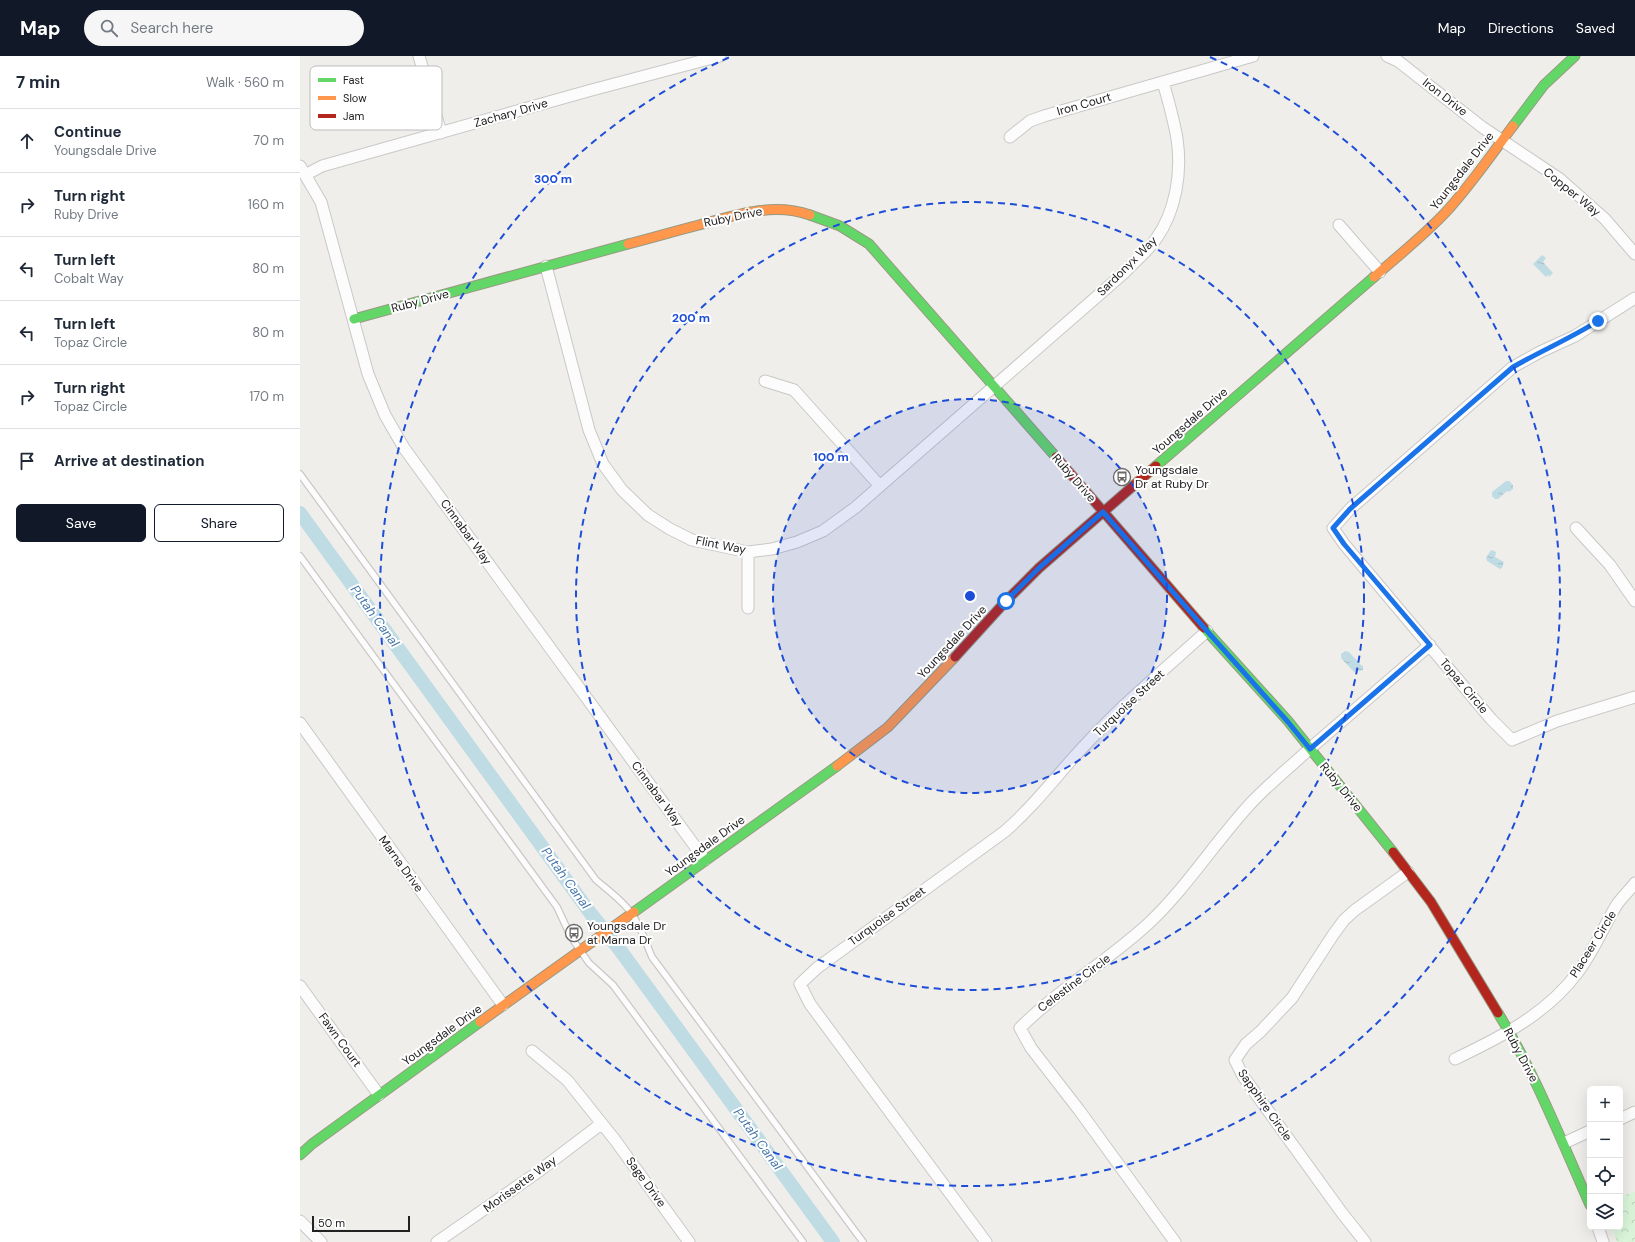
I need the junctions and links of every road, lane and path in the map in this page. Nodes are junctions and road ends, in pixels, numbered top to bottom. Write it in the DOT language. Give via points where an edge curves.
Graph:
graph roads {
  1 [pos="419,56"];
  2 [pos="720,56"];
  3 [pos="1253,56"];
  4 [pos="1387,56"];
  5 [pos="1575,56"];
  6 [pos="422,66"];
  7 [pos="1163,82"];
  8 [pos="440,130"];
  9 [pos="441,133"];
  10 [pos="1010,137"];
  11 [pos="1502,139"];
  12 [pos="302,171"];
  13 [pos="1339,225"];
  14 [pos="1635,254"];
  15 [pos="546,266"];
  16 [pos="1380,272"];
  17 [pos="1635,298"];
  18 [pos="354,319"];
  19 [pos="765,381"];
  20 [pos="995,386"];
  21 [pos="300,474"];
  22 [pos="880,486"];
  23 [pos="1103,512"];
  24 [pos="1576,528"];
  25 [pos="748,552"];
  26 [pos="300,556"];
  27 [pos="1635,601"];
  28 [pos="748,608"];
  29 [pos="1207,631"];
  30 [pos="1430,645"];
  31 [pos="1635,697"];
  32 [pos="300,723"];
  33 [pos="1310,749"];
  34 [pos="705,860"];
  35 [pos="1408,872"];
  36 [pos="1635,883"];
  37 [pos="632,913"];
  38 [pos="582,949"];
  39 [pos="300,986"];
  40 [pos="503,1005"];
  41 [pos="1509,1031"];
  42 [pos="532,1051"];
  43 [pos="1455,1059"];
  44 [pos="379,1095"];
  45 [pos="1635,1112"];
  46 [pos="1623,1118"];
  47 [pos="601,1124"];
  48 [pos="1587,1132"];
  49 [pos="1564,1143"];
  50 [pos="300,1155"];
  51 [pos="1587,1198"];
  52 [pos="300,1221"];
  53 [pos="1599,1230"];
  54 [pos="321,1242"];
  55 [pos="437,1242"];
  56 [pos="689,1242"];
  57 [pos="803,1242"];
  58 [pos="863,1242"];
  59 [pos="986,1242"];
  60 [pos="1175,1242"];
  61 [pos="1365,1242"];
  62 [pos="1603,1242"];
  1 -- 6 [label="street"];
  2 -- 9 [label="street, Zachary Drive" via="588,90"];
  3 -- 7 [label="street"];
  4 -- 11 [label="street, Iron Drive" via="1398,61 1482,127"];
  5 -- 11 [label="street, Youngsdale Drive" via="1544,85"];
  7 -- 10 [label="street, Iron Court" via="1030,121"];
  7 -- 20 [label="street, Sardonyx Way" via="1177,139 1178,174 1176,190 1164,227 1125,272"];
  8 -- 9 [label="street"];
  9 -- 12 [label="street, Zachary Drive"];
  11 -- 14 [label="street, Copper Way" via="1565,184 1605,219"];
  11 -- 16 [label="street, Youngsdale Drive" via="1445,213"];
  12 -- 18 [label="street, Cinnabar Way" via="321,202"];
  13 -- 16 [label="street"];
  15 -- 18 [label="street, Ruby Drive"];
  15 -- 20 [label="street, Ruby Drive" via="749,211 778,209 809,214 840,226 869,244"];
  15 -- 25 [label="street, Flint Way" via="589,430 603,464 622,490 648,515 670,529 692,540"];
  16 -- 23 [label="street, Youngsdale Drive"];
  17 -- 30 [label="street, Topaz Circle" via="1575,336 1513,367 1350,509 1333,528"];
  18 -- 34 [label="street, Cinnabar Way" via="368,374 385,415 404,448"];
  19 -- 22 [label="street" via="794,390"];
  20 -- 22 [label="street, Flint Way"];
  20 -- 23 [label="street, Ruby Drive"];
  21 -- 37 [label="lane" via="596,880"];
  22 -- 25 [label="street, Flint Way" via="823,531 772,549"];
  23 -- 29 [label="street, Ruby Drive"];
  23 -- 34 [label="street, Youngsdale Drive" via="1022,584 888,727"];
  24 -- 27 [label="street" via="1610,565"];
  25 -- 28 [label="street"];
  26 -- 38 [label="lane" via="557,908 571,937"];
  29 -- 33 [label="street, Ruby Drive"];
  29 -- 59 [label="street, Turquoise Street" via="1086,744 1024,815 817,968 800,984 810,1004"];
  30 -- 31 [label="street, Topaz Circle" via="1491,719 1512,740 1557,721"];
  30 -- 33 [label="street"];
  32 -- 40 [label="street, Marna Drive"];
  33 -- 35 [label="street, Ruby Drive"];
  33 -- 60 [label="street, Celestine Circle" via="1252,802 1219,839 1188,882 1149,923 1037,1011 1020,1028 1031,1048"];
  34 -- 37 [label="street, Youngsdale Drive"];
  35 -- 41 [label="street, Ruby Drive" via="1431,902"];
  35 -- 61 [label="street, Sapphire Circle" via="1344,920 1292,998 1246,1044 1235,1060 1243,1076"];
  36 -- 41 [label="street, Placeer Circle" via="1617,905 1578,972 1555,998"];
  37 -- 38 [label="street, Youngsdale Drive"];
  37 -- 58 [label="lane" via="652,957"];
  38 -- 40 [label="street, Youngsdale Drive"];
  38 -- 57 [label="lane" via="589,963 613,985"];
  39 -- 44 [label="street, Fawn Court"];
  40 -- 44 [label="street, Youngsdale Drive"];
  41 -- 43 [label="street, Placeer Circle"];
  41 -- 49 [label="street, Ruby Drive"];
  42 -- 47 [label="street, Sage Drive" via="567,1080"];
  44 -- 50 [label="street, Youngsdale Drive"];
  45 -- 46 [label="street"];
  47 -- 55 [label="street, Morissette Way" via="535,1174"];
  47 -- 56 [label="street, Sage Drive"];
  48 -- 49 [label="street"];
  49 -- 51 [label="street, Ruby Drive"];
  52 -- 54 [label="street"];
  53 -- 62 [label="street"];
}
